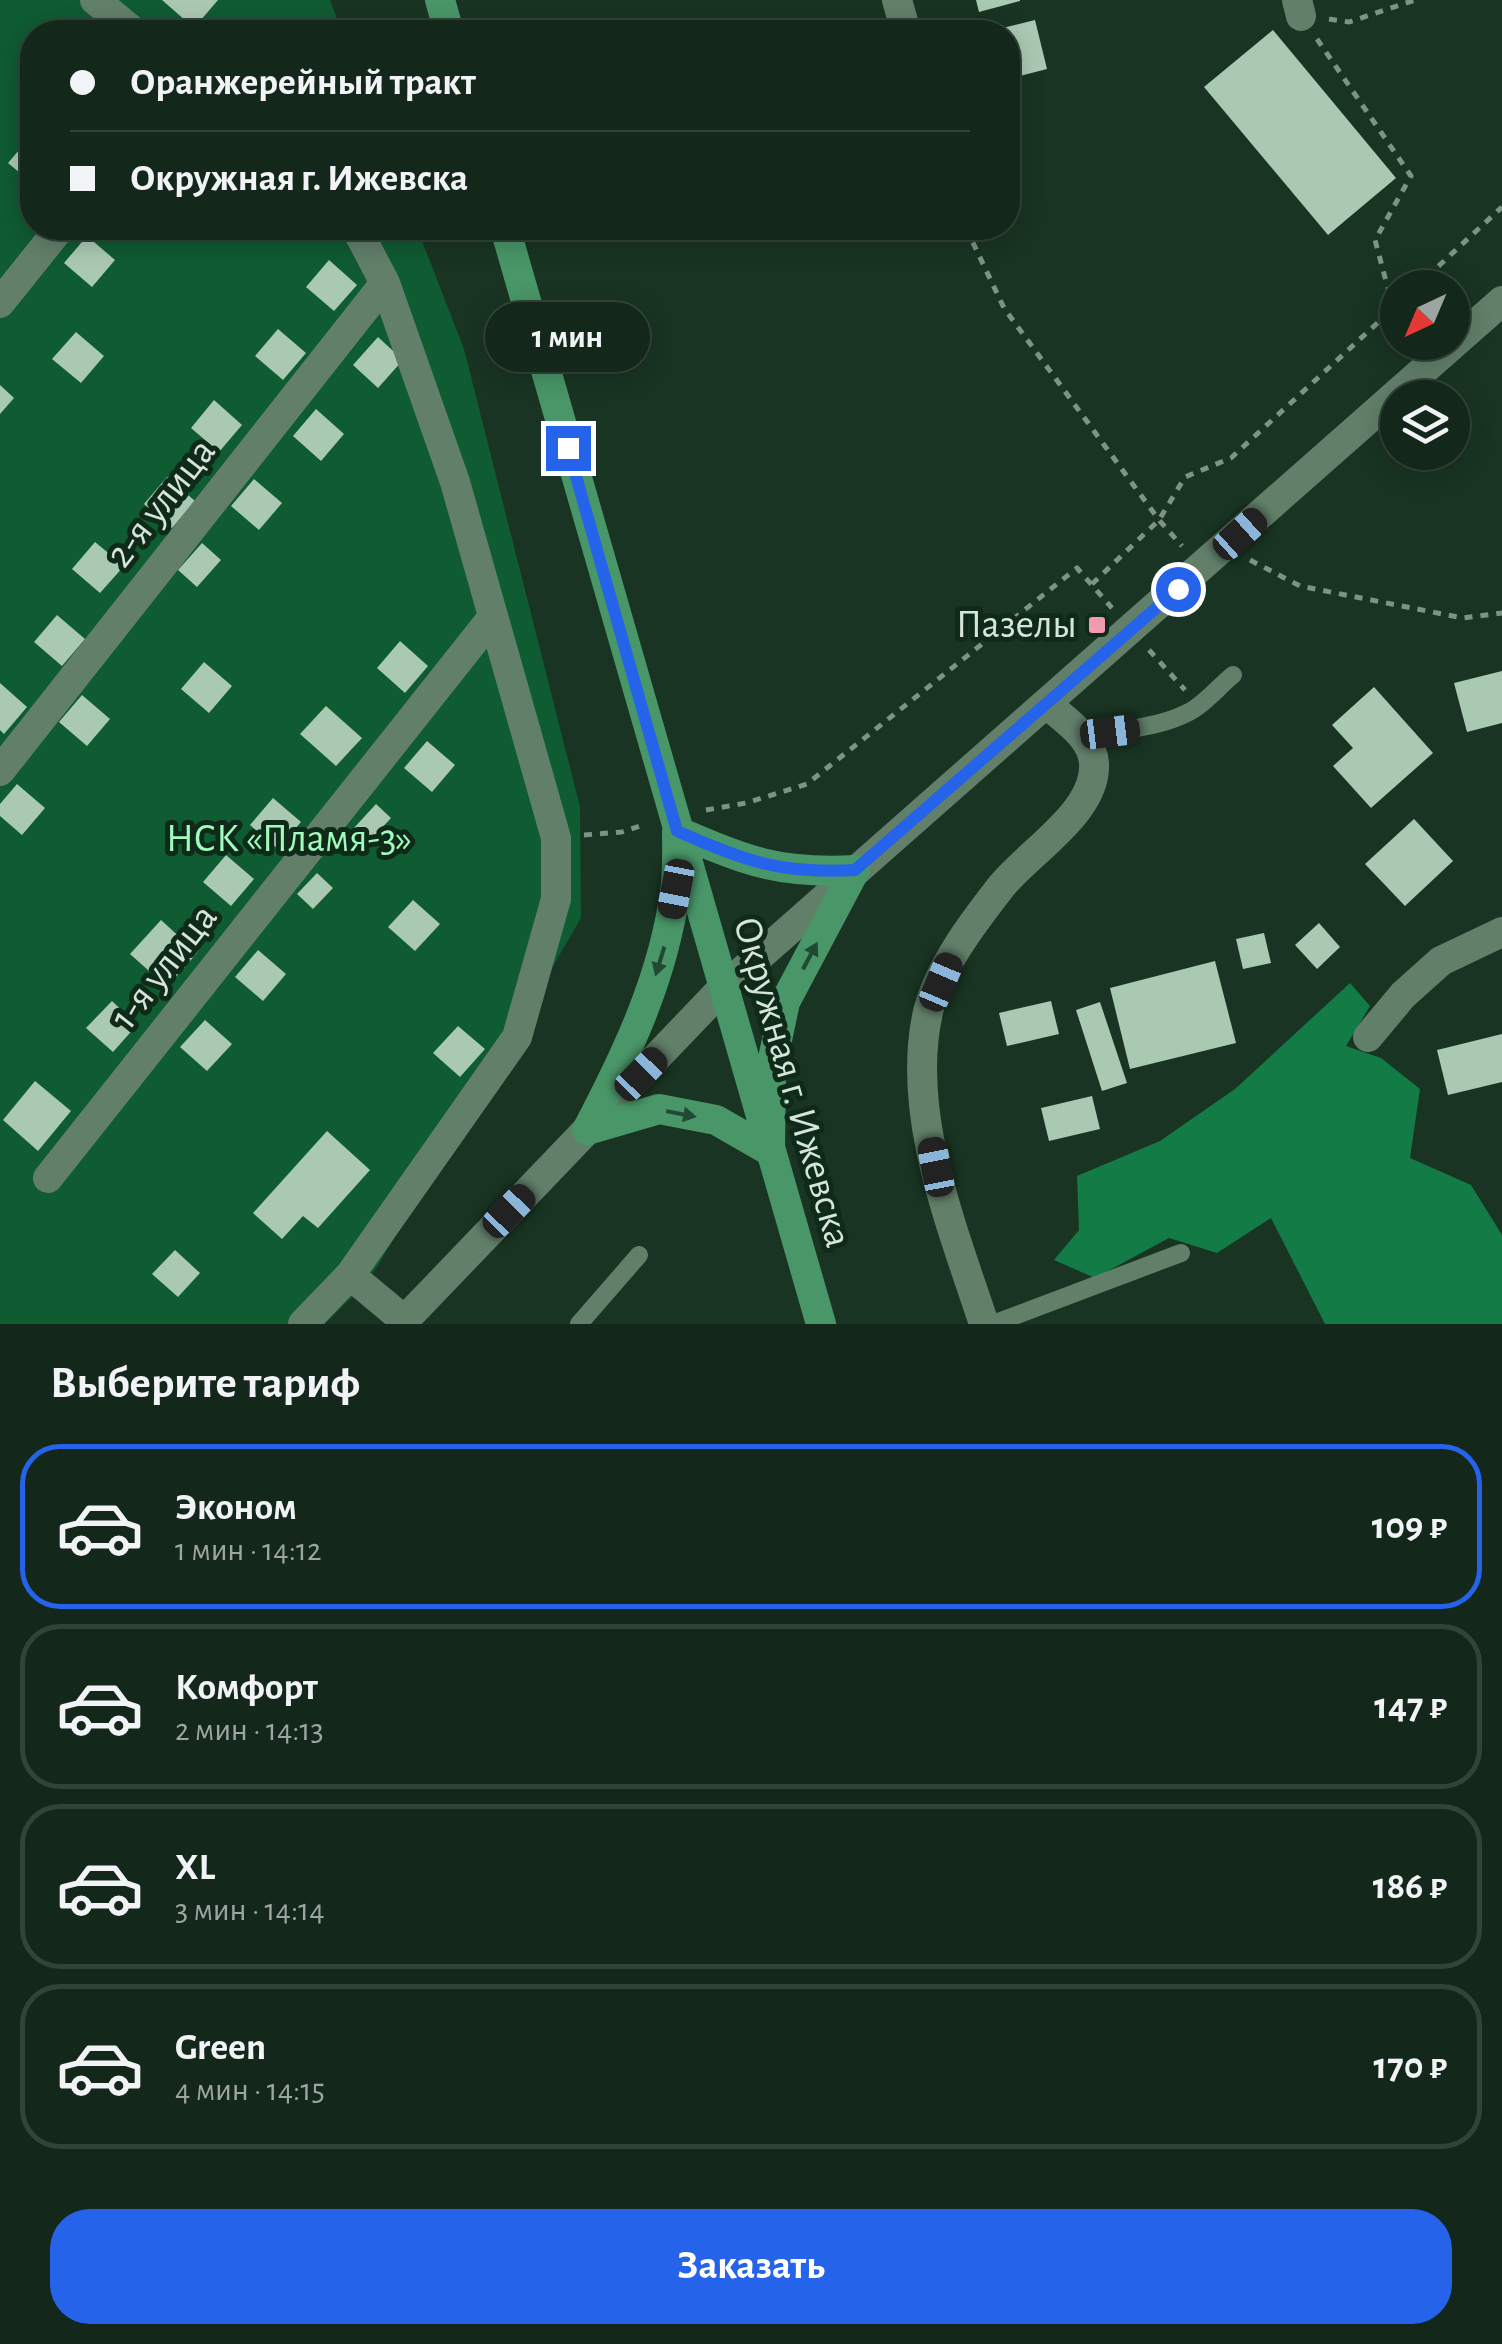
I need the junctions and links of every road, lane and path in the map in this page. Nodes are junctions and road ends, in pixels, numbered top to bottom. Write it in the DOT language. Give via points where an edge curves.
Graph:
graph roads {
  1 [pos="94,0"];
  2 [pos="1415,0"];
  3 [pos="1299,8"];
  4 [pos="119,20"];
  5 [pos="1502,207"];
  6 [pos="50,240"];
  7 [pos="362,240"];
  8 [pos="508,240"];
  9 [pos="972,240"];
  10 [pos="1384,270"];
  11 [pos="1434,270"];
  12 [pos="385,284"];
  13 [pos="1502,301"];
  14 [pos="0,303"];
  15 [pos="1380,320"];
  16 [pos="1159,520"];
  17 [pos="1226,547"];
  18 [pos="1202,568"];
  19 [pos="1092,584"];
  20 [pos="1502,614"];
  21 [pos="492,618"];
  22 [pos="1132,630"];
  23 [pos="1233,674"];
  24 [pos="1199,705"];
  25 [pos="1048,706"];
  26 [pos="1086,739"];
  27 [pos="0,771"];
  28 [pos="675,823"];
  29 [pos="556,838"];
  30 [pos="855,870"];
  31 [pos="1502,932"];
  32 [pos="722,990"];
  33 [pos="1368,1037"];
  34 [pos="587,1130"];
  35 [pos="770,1150"];
  36 [pos="48,1178"];
  37 [pos="1181,1253"];
  38 [pos="639,1255"];
  39 [pos="350,1275"];
  40 [pos="402,1322"];
  41 [pos="303,1324"];
  42 [pos="579,1324"];
  43 [pos="821,1324"];
  44 [pos="984,1324"];
  45 [pos="993,1324"];
  1 -- 4 [label="street"];
  2 -- 3 [label="path" via="1349,22"];
  3 -- 10 [label="path" via="1411,176 1375,240"];
  5 -- 11 [label="path"];
  6 -- 14 [label="street"];
  7 -- 12 [label="street"];
  8 -- 28 [label="main road, Окружная г. Ижевска"];
  9 -- 16 [label="path" via="1004,308"];
  12 -- 21 [label="street" via="455,482"];
  12 -- 27 [label="street, 2-я улица"];
  13 -- 17 [label="street"];
  15 -- 16 [label="path" via="1232,458 1185,477"];
  16 -- 18 [label="path"];
  16 -- 19 [label="path"];
  17 -- 18 [label="street"];
  17 -- 20 [label="path" via="1300,586 1463,618"];
  18 -- 22 [label="street"];
  19 -- 22 [label="path"];
  19 -- 28 [label="path" via="1078,568 806,784"];
  21 -- 29 [label="street"];
  21 -- 36 [label="street, 1-я улица"];
  22 -- 24 [label="path"];
  22 -- 25 [label="street"];
  23 -- 24 [label="lane"];
  24 -- 26 [label="lane" via="1146,727"];
  25 -- 26 [label="street"];
  25 -- 30 [label="street"];
  26 -- 44 [label="street" via="1094,762 1090,790 1002,884 954,952 928,1012 922,1096 944,1203"];
  28 -- 29 [label="path"];
  28 -- 30 [label="main road" via="764,866"];
  28 -- 32 [label="main road, Окружная г. Ижевска"];
  28 -- 34 [label="main road, one-way" via="676,889 666,940 619,1068"];
  29 -- 39 [label="street" via="556,899 517,1037"];
  30 -- 32 [label="street"];
  35 -- 30 [label="main road, one-way" via="771,1068 785,1002"];
  31 -- 33 [label="street" via="1441,962"];
  32 -- 34 [label="street"];
  32 -- 35 [label="main road, Окружная г. Ижевска"];
  34 -- 35 [label="main road, one-way" via="658,1109 716,1120"];
  34 -- 40 [label="street"];
  35 -- 43 [label="main road, Окружная г. Ижевска"];
  37 -- 45 [label="lane"];
  38 -- 42 [label="lane"];
  39 -- 40 [label="street"];
  39 -- 41 [label="street"];
}
